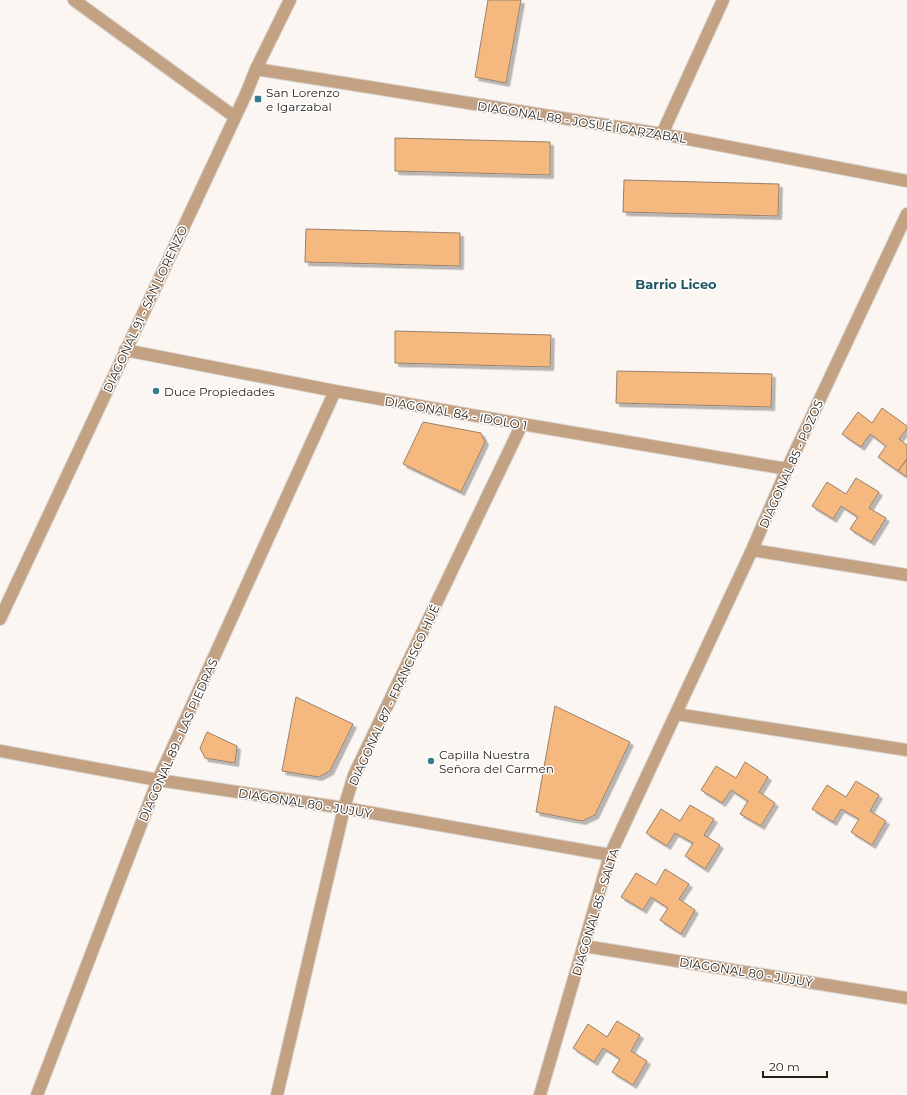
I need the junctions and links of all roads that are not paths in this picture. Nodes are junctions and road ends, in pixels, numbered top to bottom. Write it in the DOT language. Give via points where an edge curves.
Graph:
graph roads {
  1 [pos="74,0"];
  2 [pos="290,0"];
  3 [pos="723,0"];
  4 [pos="256,69"];
  5 [pos="235,117"];
  6 [pos="662,134"];
  7 [pos="907,181"];
  8 [pos="907,214"];
  9 [pos="125,350"];
  10 [pos="335,391"];
  11 [pos="522,424"];
  12 [pos="787,469"];
  13 [pos="752,550"];
  14 [pos="907,575"];
  15 [pos="0,620"];
  16 [pos="676,714"];
  17 [pos="907,750"];
  18 [pos="0,751"];
  19 [pos="158,780"];
  20 [pos="344,808"];
  21 [pos="610,855"];
  22 [pos="584,946"];
  23 [pos="907,998"];
  24 [pos="37,1095"];
  25 [pos="277,1095"];
  26 [pos="540,1095"];
  1 -- 5 [label="street"];
  2 -- 4 [label="street, DIAGONAL 91 - SAN LORENZO"];
  3 -- 6 [label="street"];
  4 -- 5 [label="street, DIAGONAL 91 - SAN LORENZO"];
  4 -- 6 [label="street, DIAGONAL 88 - JOSUÉ IGARZABAL"];
  5 -- 9 [label="street, DIAGONAL 91 - SAN LORENZO"];
  6 -- 7 [label="street, DIAGONAL 88 - JOSUÉ IGARZABAL"];
  8 -- 12 [label="street, DIAGONAL 85 - POZOS"];
  9 -- 10 [label="street, DIAGONAL 84 - IDOLO 1"];
  9 -- 15 [label="street, DIAGONAL 91 - SAN LORENZO"];
  10 -- 11 [label="street, DIAGONAL 84 - IDOLO 1"];
  10 -- 19 [label="street, DIAGONAL 89 - LAS PIEDRAS"];
  11 -- 12 [label="street, DIAGONAL 84 - IDOLO 1"];
  11 -- 20 [label="street, DIAGONAL 87 - FRANCISCO HUÉ" via="354,775"];
  12 -- 13 [label="street, DIAGONAL 85 - POZOS"];
  13 -- 14 [label="street"];
  13 -- 16 [label="street, DIAGONAL 85 - POZOS"];
  16 -- 17 [label="street"];
  16 -- 21 [label="street, DIAGONAL 85 - SALTA"];
  18 -- 19 [label="street, DIAGONAL 80 - JUJUY"];
  19 -- 20 [label="street, DIAGONAL 80 - JUJUY"];
  19 -- 24 [label="street, DIAGONAL 89 - LAS PIEDRAS"];
  20 -- 21 [label="street, DIAGONAL 80 - JUJUY"];
  20 -- 25 [label="street, DIAGONAL 87 - FRANCISCO HUÉ"];
  21 -- 22 [label="street, DIAGONAL 85 - SALTA"];
  22 -- 23 [label="street, DIAGONAL 80 - JUJUY"];
  22 -- 26 [label="street, DIAGONAL 85 - SALTA"];
}
